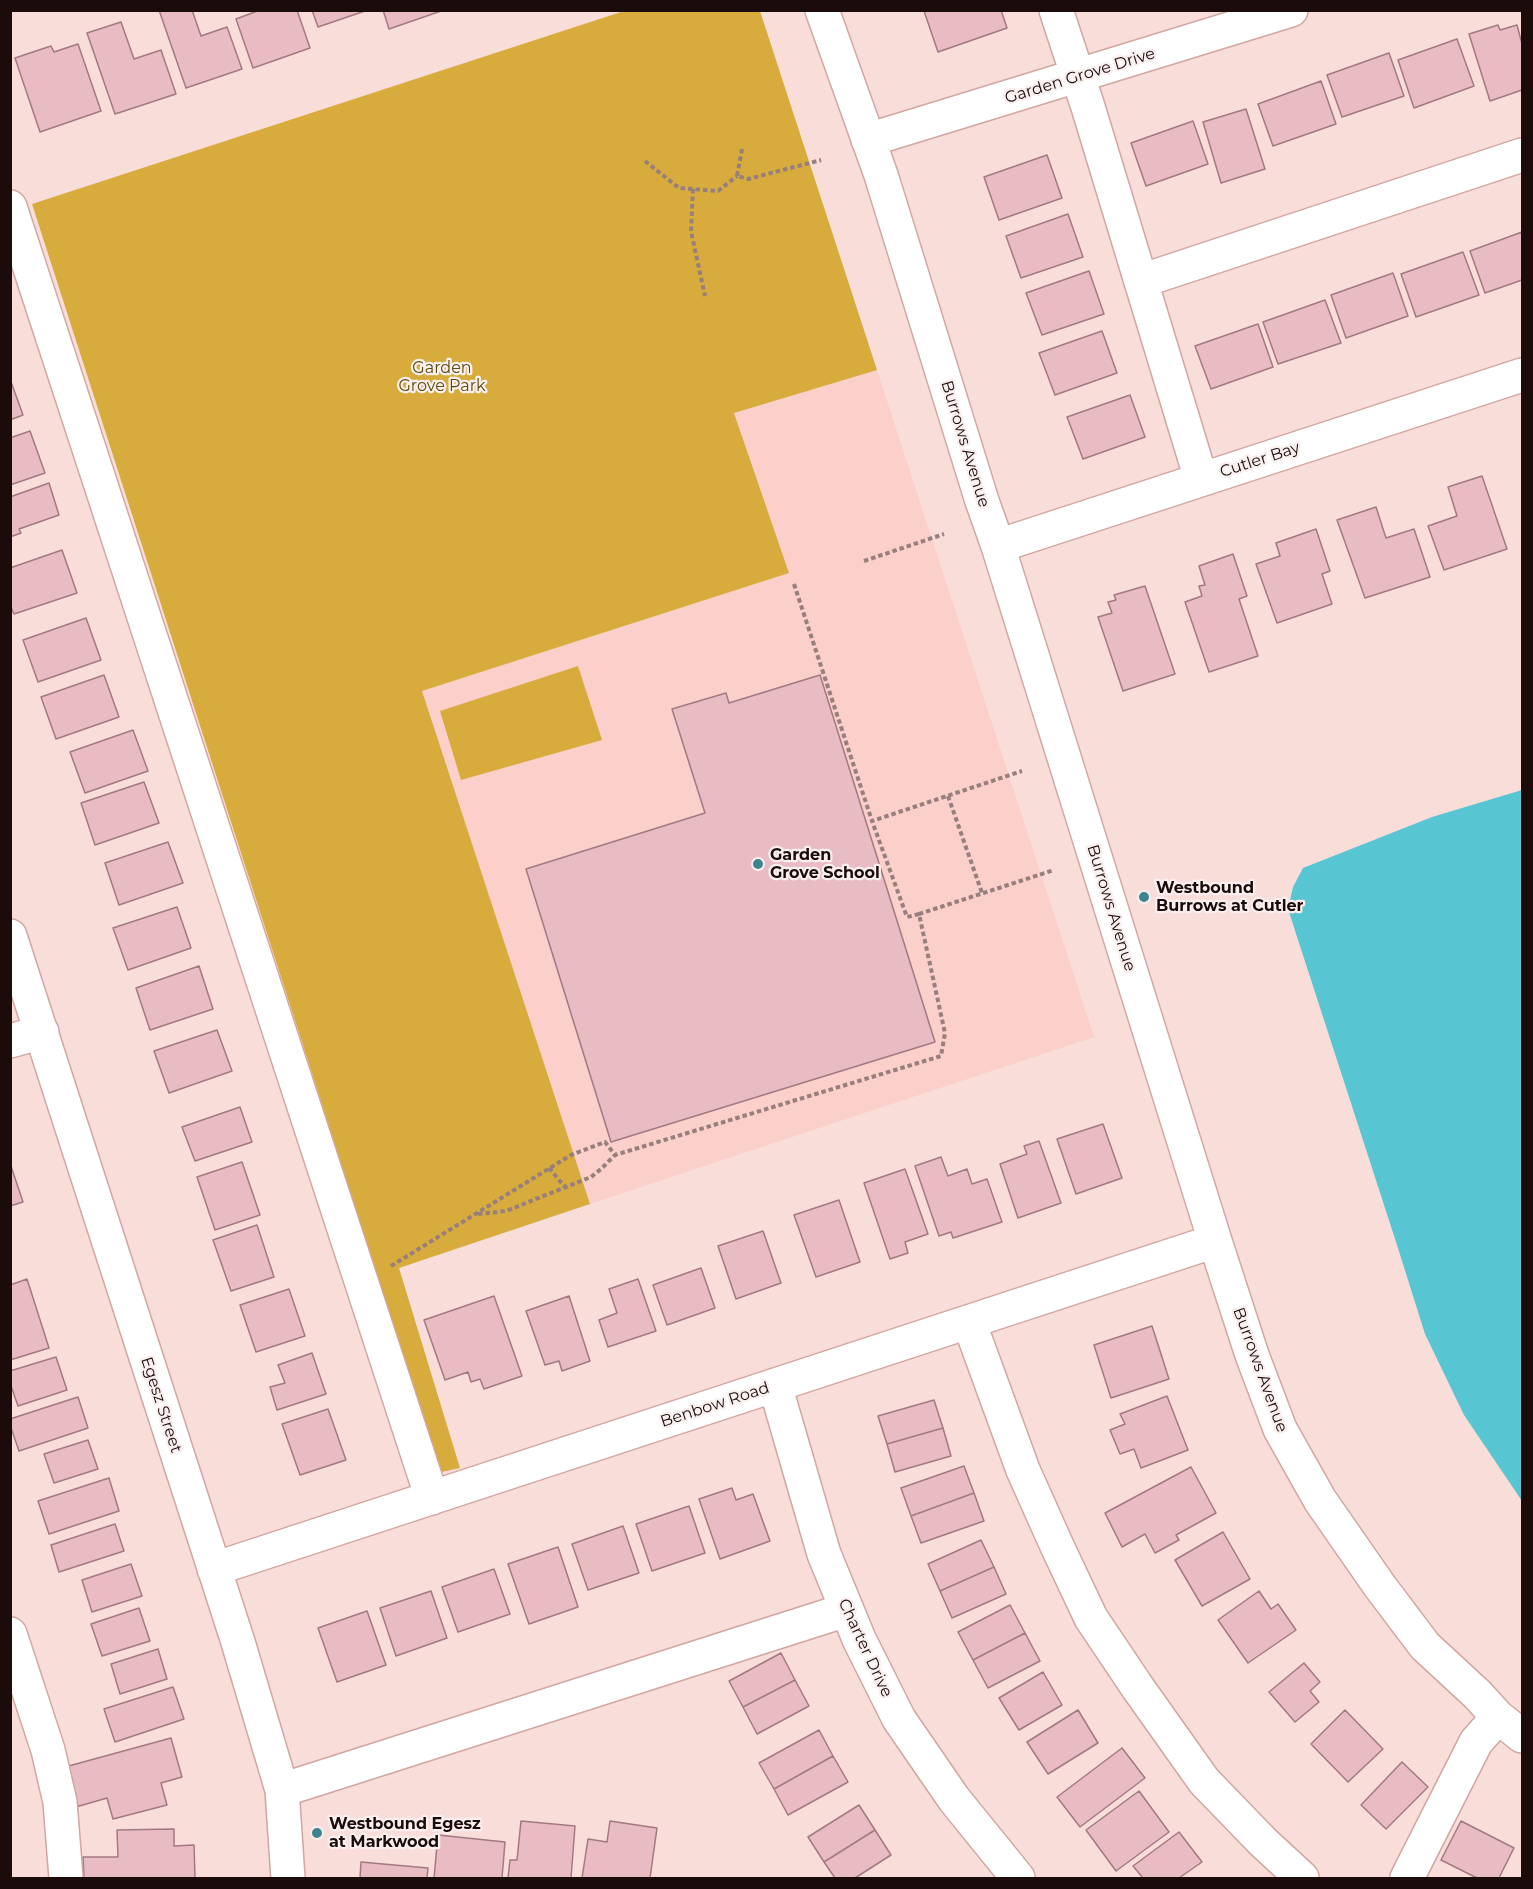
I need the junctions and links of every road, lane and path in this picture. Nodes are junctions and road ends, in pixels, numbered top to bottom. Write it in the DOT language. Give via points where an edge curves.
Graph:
graph roads {
  1 [pos="822,10"];
  2 [pos="1056,10"];
  3 [pos="1286,11"];
  4 [pos="1078,76"];
  5 [pos="868,140"];
  6 [pos="742,149"];
  7 [pos="1522,155"];
  8 [pos="821,160"];
  9 [pos="645,161"];
  10 [pos="737,176"];
  11 [pos="693,189"];
  12 [pos="10,207"];
  13 [pos="1141,281"];
  14 [pos="705,296"];
  15 [pos="1522,375"];
  16 [pos="1201,479"];
  17 [pos="944,534"];
  18 [pos="998,546"];
  19 [pos="864,561"];
  20 [pos="794,584"];
  21 [pos="1022,771"];
  22 [pos="948,796"];
  23 [pos="872,821"];
  24 [pos="1054,870"];
  25 [pos="982,893"];
  26 [pos="919,914"];
  27 [pos="10,936"];
  28 [pos="42,1032"];
  29 [pos="10,1041"];
  30 [pos="615,1155"];
  31 [pos="549,1168"];
  32 [pos="566,1188"];
  33 [pos="474,1215"];
  34 [pos="1215,1241"];
  35 [pos="386,1270"];
  36 [pos="969,1322"];
  37 [pos="775,1385"];
  38 [pos="432,1498"];
  39 [pos="214,1569"];
  40 [pos="846,1610"];
  41 [pos="10,1634"];
  42 [pos="1510,1727"];
  43 [pos="282,1790"];
  44 [pos="66,1878"];
  45 [pos="288,1878"];
  46 [pos="1018,1878"];
  47 [pos="1302,1878"];
  48 [pos="1407,1878"];
  1 -- 5 [label="street, Burrows Avenue"];
  2 -- 4 [label="street"];
  3 -- 4 [label="street, Garden Grove Drive"];
  4 -- 5 [label="street, Garden Grove Drive"];
  4 -- 13 [label="street"];
  5 -- 18 [label="street, Burrows Avenue"];
  6 -- 10 [label="path"];
  7 -- 13 [label="street"];
  8 -- 10 [label="path" via="748,179"];
  9 -- 11 [label="path" via="680,188"];
  10 -- 11 [label="path" via="718,191"];
  11 -- 14 [label="path" via="691,231"];
  12 -- 38 [label="street"];
  13 -- 16 [label="street"];
  15 -- 16 [label="street, Cutler Bay"];
  16 -- 18 [label="street, Cutler Bay"];
  17 -- 19 [label="path"];
  18 -- 34 [label="street, Burrows Avenue"];
  20 -- 23 [label="path"];
  21 -- 22 [label="path"];
  22 -- 23 [label="path"];
  22 -- 25 [label="path"];
  23 -- 26 [label="path" via="907,917"];
  24 -- 25 [label="path"];
  25 -- 26 [label="path"];
  26 -- 30 [label="path" via="945,1033 941,1056"];
  27 -- 28 [label="street, Egesz Street"];
  28 -- 29 [label="street"];
  28 -- 39 [label="street, Egesz Street"];
  30 -- 31 [label="path" via="605,1142"];
  30 -- 32 [label="path" via="591,1177"];
  31 -- 32 [label="path"];
  31 -- 33 [label="path"];
  32 -- 33 [label="path" via="507,1210"];
  33 -- 35 [label="path"];
  34 -- 36 [label="street, Benbow Road"];
  34 -- 42 [label="street, Burrows Avenue" via="1280,1429 1320,1500 1425,1646"];
  36 -- 37 [label="street, Benbow Road"];
  36 -- 47 [label="street" via="1023,1470 1091,1617 1204,1781"];
  37 -- 38 [label="street, Benbow Road"];
  37 -- 40 [label="street, Charter Drive" via="824,1554"];
  38 -- 39 [label="street, Benbow Road"];
  39 -- 43 [label="street, Egesz Street"];
  40 -- 43 [label="street"];
  40 -- 46 [label="street, Charter Drive" via="899,1719 954,1799"];
  41 -- 44 [label="street" via="48,1750 60,1802"];
  42 -- 48 [label="street" via="1476,1742"];
  43 -- 45 [label="street, Egesz Street"];
}
